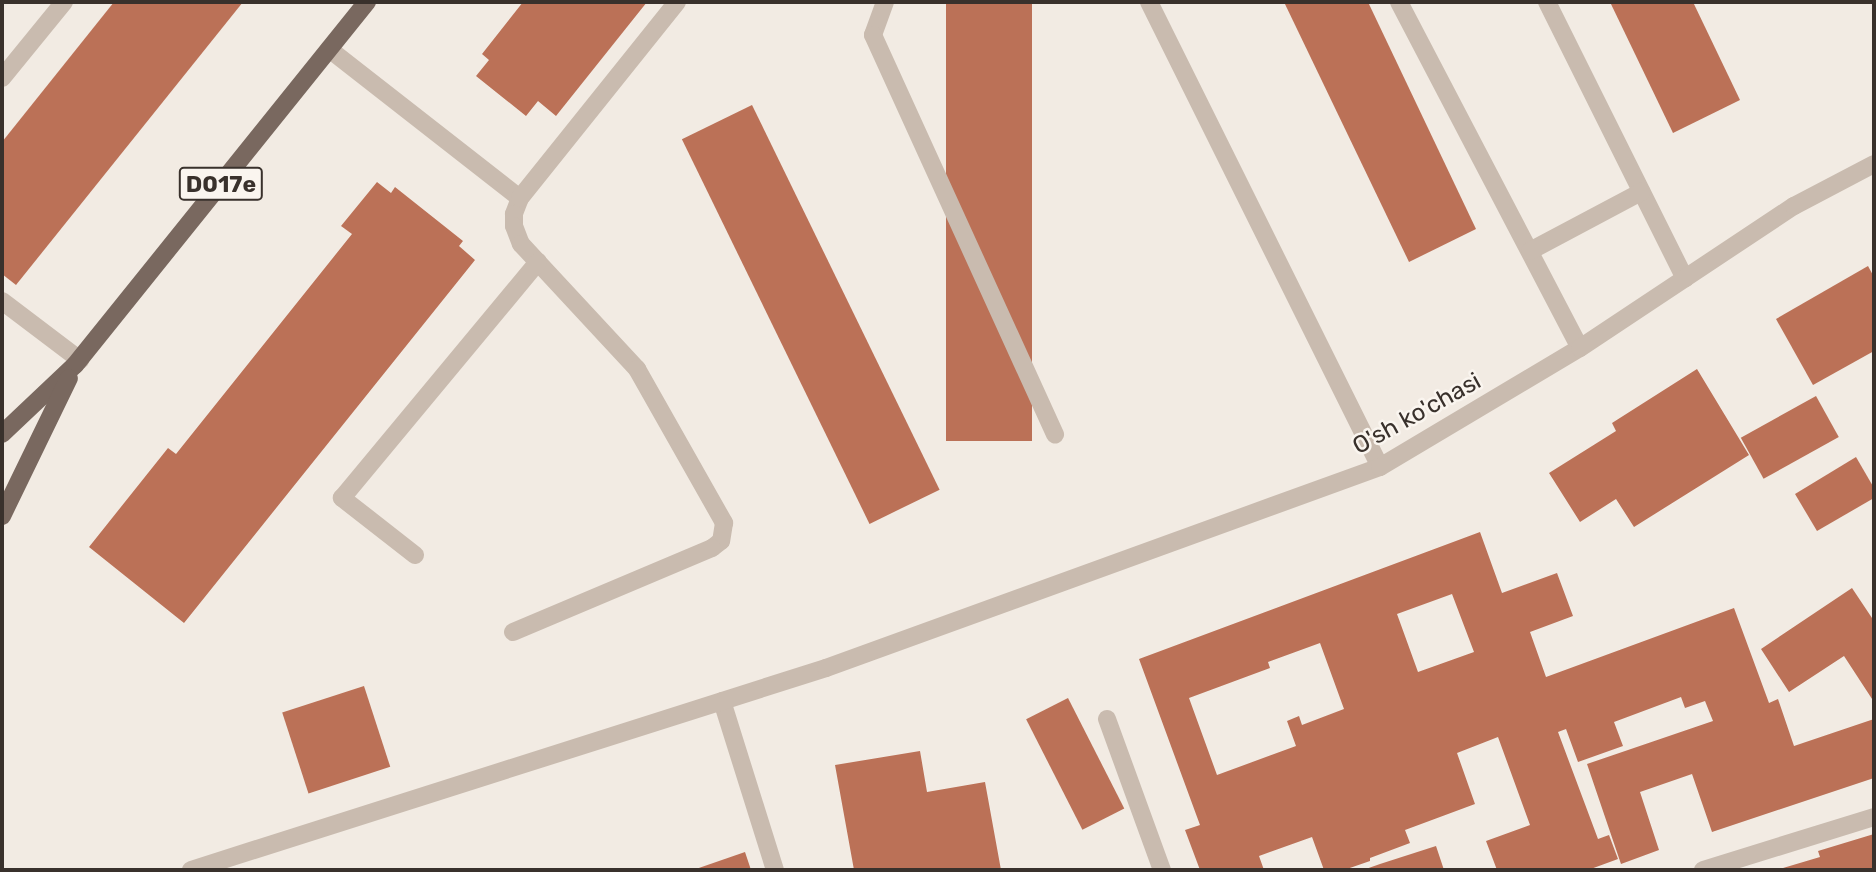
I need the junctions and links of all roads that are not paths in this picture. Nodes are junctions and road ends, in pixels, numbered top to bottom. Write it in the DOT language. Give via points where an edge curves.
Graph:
graph roads {
  1 [pos="64,2"];
  2 [pos="366,2"];
  3 [pos="677,2"];
  4 [pos="885,2"];
  5 [pos="1150,2"];
  6 [pos="1399,2"];
  7 [pos="1547,2"];
  8 [pos="328,49"];
  9 [pos="2,78"];
  10 [pos="1874,164"];
  11 [pos="1642,192"];
  12 [pos="520,198"];
  13 [pos="1530,251"];
  14 [pos="538,262"];
  15 [pos="1685,279"];
  16 [pos="2,301"];
  17 [pos="1580,348"];
  18 [pos="78,363"];
  19 [pos="2,434"];
  20 [pos="1055,435"];
  21 [pos="1380,467"];
  22 [pos="2,516"];
  23 [pos="415,555"];
  24 [pos="513,632"];
  25 [pos="722,701"];
  26 [pos="1107,719"];
  27 [pos="1874,817"];
  28 [pos="191,870"];
  29 [pos="775,870"];
  30 [pos="1162,870"];
  31 [pos="1703,870"];
  1 -- 9 [label="street"];
  2 -- 8 [label="main road, D017e"];
  3 -- 12 [label="street"];
  4 -- 20 [label="street" via="873,36"];
  5 -- 21 [label="street"];
  6 -- 13 [label="street"];
  7 -- 11 [label="street"];
  8 -- 12 [label="street"];
  8 -- 18 [label="main road, D017e"];
  10 -- 15 [label="street, O'sh ko'chasi" via="1794,206"];
  11 -- 13 [label="street"];
  11 -- 15 [label="street"];
  12 -- 14 [label="street" via="513,226 521,244"];
  13 -- 17 [label="street"];
  14 -- 23 [label="street" via="342,498"];
  14 -- 24 [label="street" via="637,369 724,523 724,532 722,541 712,548"];
  15 -- 17 [label="street, O'sh ko'chasi"];
  16 -- 18 [label="street"];
  17 -- 21 [label="street, O'sh ko'chasi"];
  18 -- 19 [label="main road, D017e"];
  18 -- 22 [label="main road, D017e"];
  21 -- 25 [label="street, O'sh ko'chasi" via="826,668"];
  25 -- 28 [label="street, O'sh ko'chasi"];
  25 -- 29 [label="street"];
  26 -- 30 [label="street"];
  27 -- 31 [label="street"];
}
